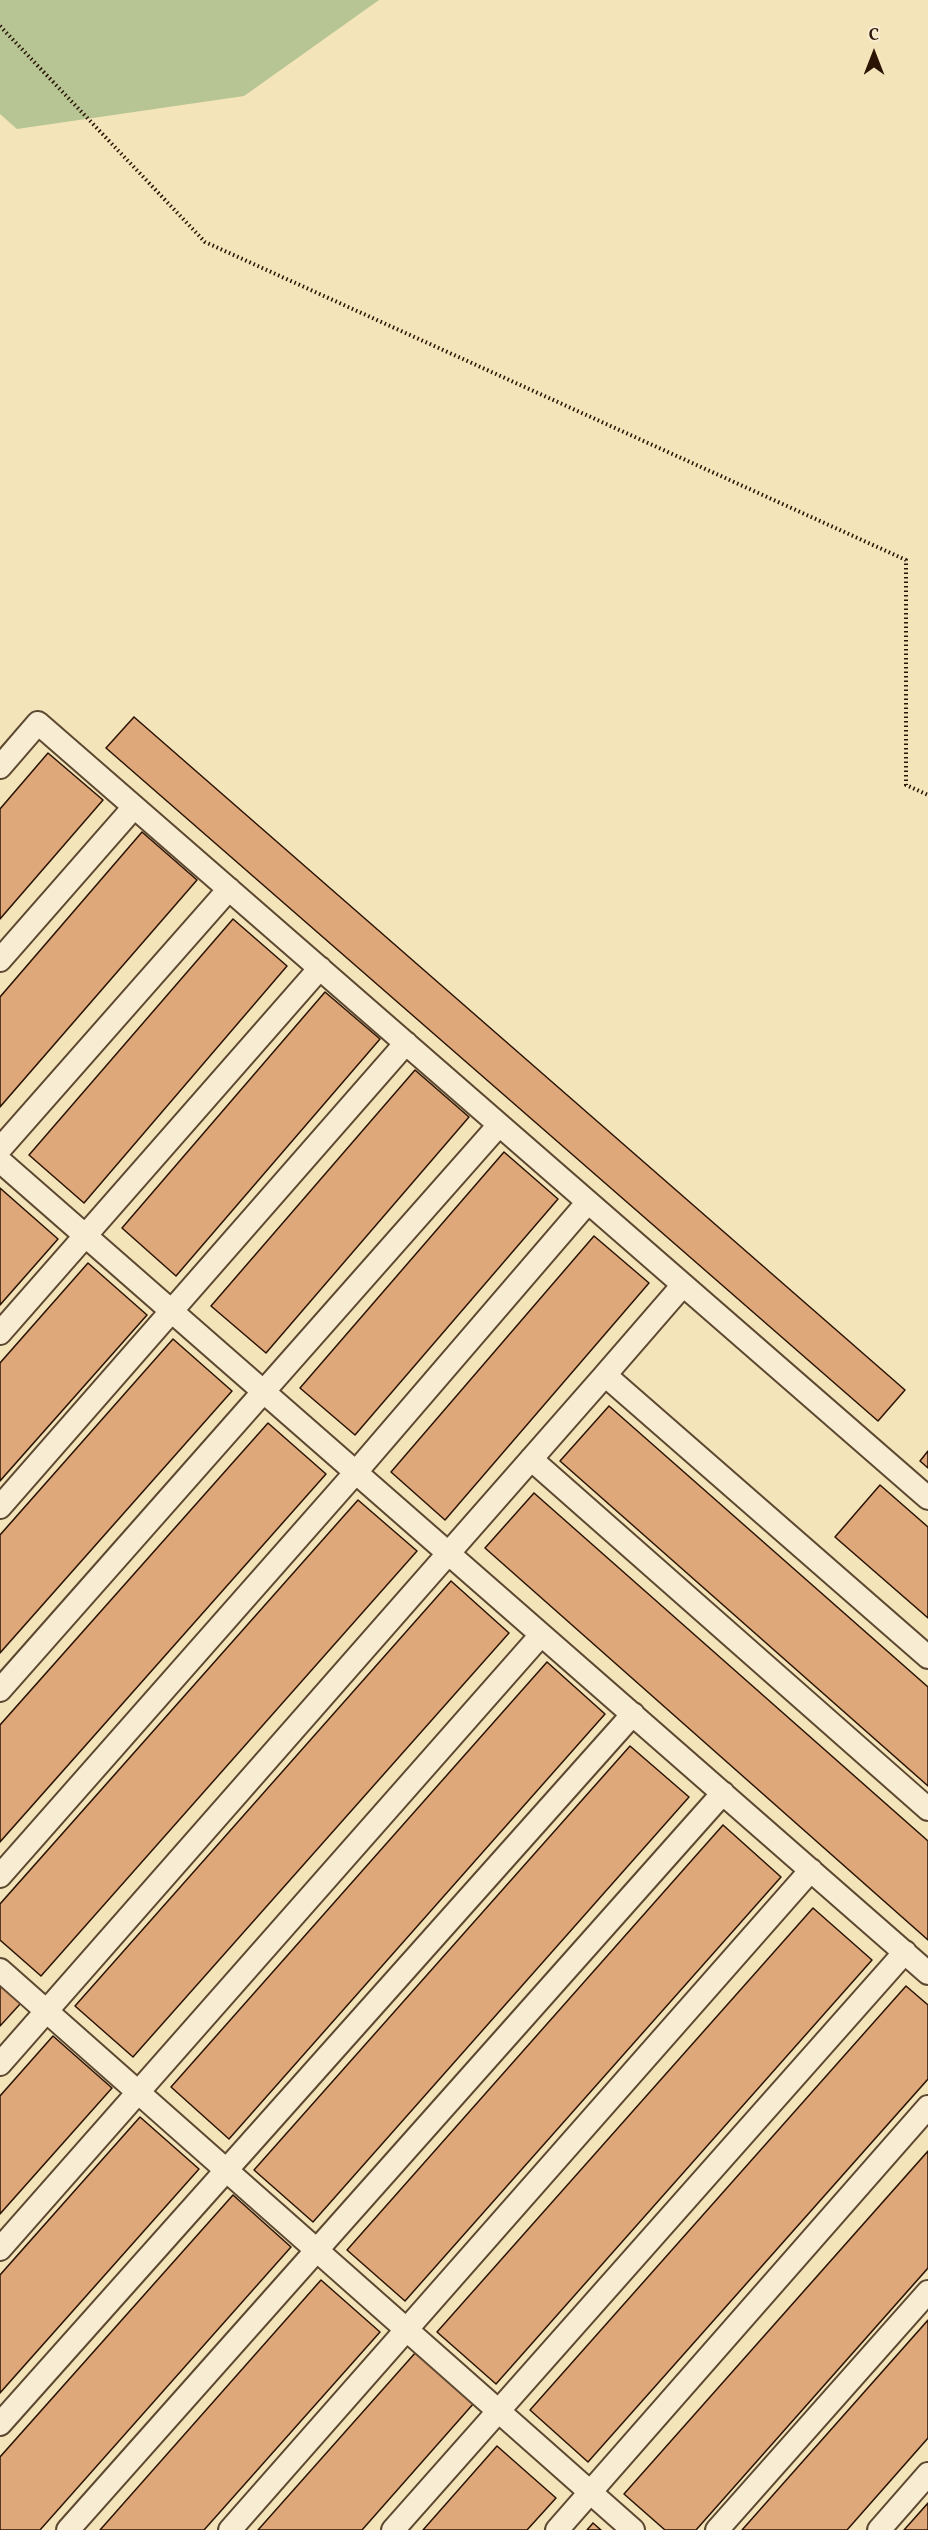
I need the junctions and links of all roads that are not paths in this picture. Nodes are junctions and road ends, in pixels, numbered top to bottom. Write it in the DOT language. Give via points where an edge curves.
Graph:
graph roads {
  1 [pos="0,767"];
  2 [pos="134,807"];
  3 [pos="229,889"];
  4 [pos="0,960"];
  5 [pos="320,968"];
  6 [pos="406,1043"];
  7 [pos="499,1125"];
  8 [pos="0,1149"];
  9 [pos="0,1161"];
  10 [pos="588,1202"];
  11 [pos="86,1236"];
  12 [pos="683,1285"];
  13 [pos="172,1312"];
  14 [pos="0,1333"];
  15 [pos="605,1376"];
  16 [pos="264,1392"];
  17 [pos="531,1460"];
  18 [pos="356,1472"];
  19 [pos="928,1498"];
  20 [pos="0,1507"];
  21 [pos="449,1554"];
  22 [pos="541,1635"];
  23 [pos="928,1657"];
  24 [pos="0,1690"];
  25 [pos="633,1714"];
  26 [pos="723,1793"];
  27 [pos="928,1809"];
  28 [pos="811,1870"];
  29 [pos="0,1876"];
  30 [pos="905,1952"];
  31 [pos="0,1970"];
  32 [pos="928,1972"];
  33 [pos="47,2011"];
  34 [pos="0,2064"];
  35 [pos="139,2092"];
  36 [pos="928,2107"];
  37 [pos="226,2169"];
  38 [pos="0,2249"];
  39 [pos="316,2249"];
  40 [pos="928,2292"];
  41 [pos="406,2330"];
  42 [pos="498,2411"];
  43 [pos="0,2424"];
  44 [pos="928,2474"];
  45 [pos="590,2492"];
  46 [pos="68,2530"];
  47 [pos="230,2530"];
  48 [pos="393,2530"];
  49 [pos="557,2530"];
  50 [pos="633,2530"];
  51 [pos="717,2530"];
  52 [pos="879,2530"];
  1 -- 2 [label="lane" via="38,723"];
  2 -- 3 [label="lane"];
  2 -- 4 [label="lane"];
  3 -- 5 [label="lane"];
  3 -- 8 [label="lane"];
  5 -- 6 [label="lane"];
  5 -- 11 [label="lane"];
  6 -- 7 [label="lane"];
  6 -- 13 [label="lane"];
  7 -- 10 [label="lane"];
  7 -- 16 [label="lane"];
  9 -- 11 [label="lane"];
  10 -- 12 [label="lane"];
  10 -- 18 [label="lane"];
  11 -- 13 [label="lane"];
  11 -- 14 [label="lane"];
  12 -- 15 [label="lane"];
  12 -- 19 [label="lane"];
  13 -- 16 [label="lane"];
  13 -- 20 [label="lane"];
  15 -- 17 [label="lane"];
  15 -- 23 [label="lane"];
  16 -- 18 [label="lane"];
  16 -- 24 [label="lane"];
  17 -- 21 [label="lane"];
  17 -- 27 [label="lane"];
  18 -- 21 [label="lane"];
  18 -- 29 [label="lane"];
  21 -- 22 [label="lane"];
  21 -- 33 [label="lane"];
  22 -- 25 [label="lane"];
  22 -- 35 [label="lane"];
  25 -- 26 [label="lane"];
  25 -- 37 [label="lane"];
  26 -- 28 [label="lane"];
  26 -- 39 [label="lane"];
  28 -- 30 [label="lane"];
  28 -- 41 [label="lane"];
  30 -- 32 [label="lane"];
  30 -- 42 [label="lane"];
  31 -- 33 [label="lane"];
  33 -- 34 [label="lane"];
  33 -- 35 [label="lane"];
  35 -- 37 [label="lane"];
  35 -- 38 [label="lane"];
  36 -- 45 [label="lane"];
  37 -- 39 [label="lane"];
  37 -- 43 [label="lane"];
  39 -- 41 [label="lane"];
  39 -- 46 [label="lane"];
  40 -- 51 [label="lane"];
  41 -- 42 [label="lane"];
  41 -- 47 [label="lane"];
  42 -- 45 [label="lane"];
  42 -- 48 [label="lane"];
  44 -- 52 [label="lane"];
  45 -- 49 [label="lane"];
  45 -- 50 [label="lane"];
}
